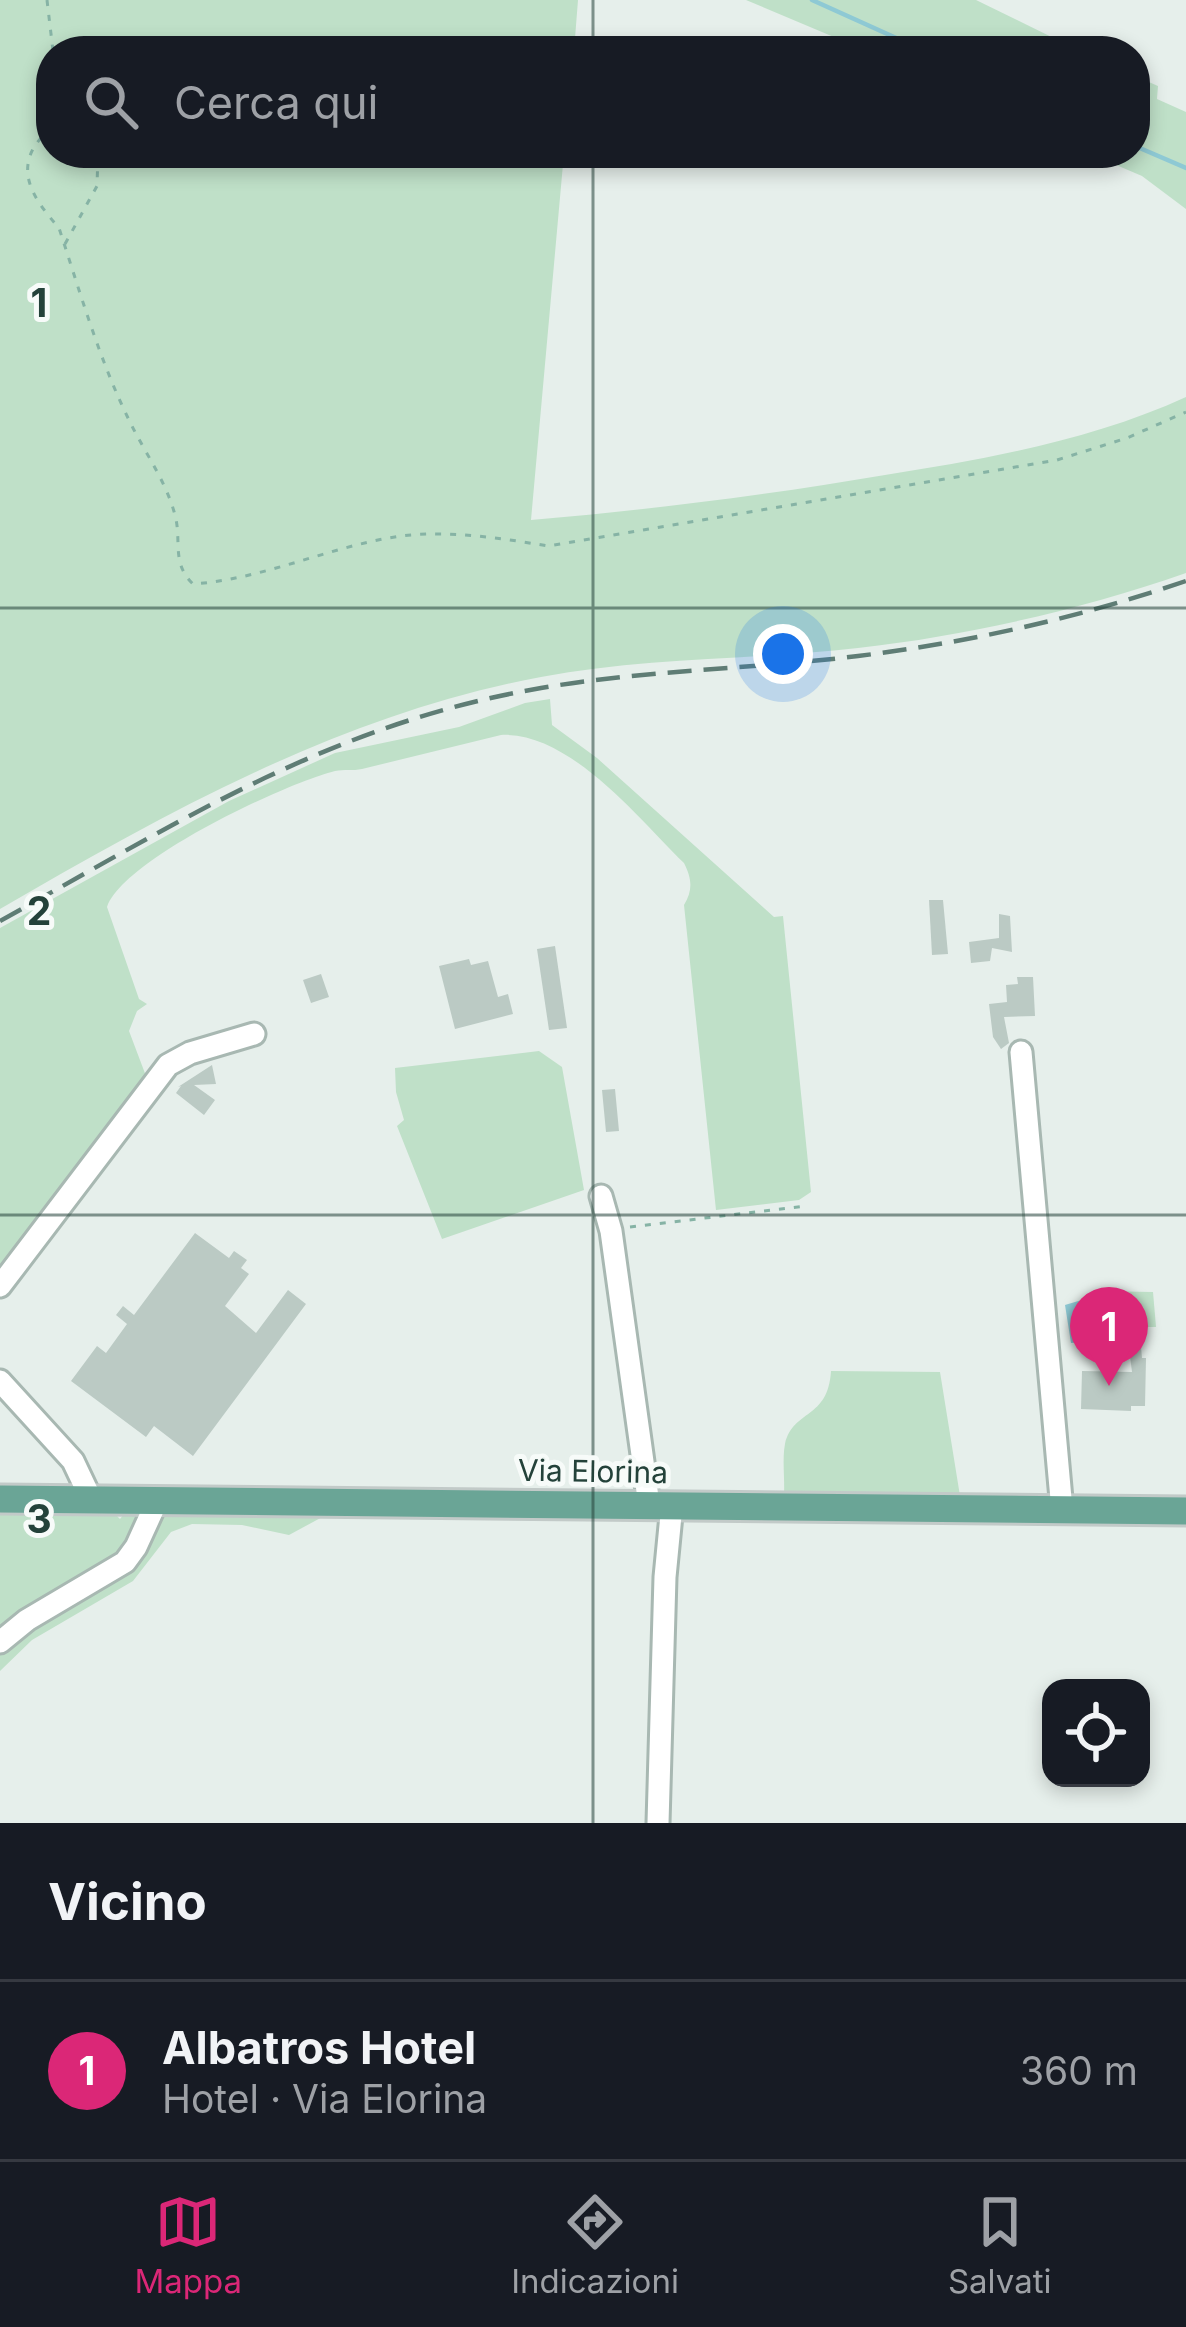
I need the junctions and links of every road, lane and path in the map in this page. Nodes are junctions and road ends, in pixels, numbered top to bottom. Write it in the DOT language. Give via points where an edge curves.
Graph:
graph roads {
  1 [pos="47,0"];
  2 [pos="51,36"];
  3 [pos="36,145"];
  4 [pos="98,168"];
  5 [pos="64,245"];
  6 [pos="1186,412"];
  7 [pos="254,1034"];
  8 [pos="1022,1052"];
  9 [pos="601,1196"];
  10 [pos="806,1206"];
  11 [pos="611,1231"];
  12 [pos="0,1286"];
  13 [pos="0,1382"];
  14 [pos="0,1499"];
  15 [pos="92,1499"];
  16 [pos="157,1501"];
  17 [pos="660,1505"];
  18 [pos="1062,1510"];
  19 [pos="1186,1511"];
  20 [pos="0,1642"];
  21 [pos="654,1823"];
  1 -- 2 [label="path"];
  3 -- 5 [label="path" via="26,172"];
  4 -- 5 [label="path" via="97,186"];
  5 -- 6 [label="path" via="128,419 166,487 181,573 193,584 397,537 548,546 662,530 1057,460"];
  7 -- 12 [label="street" via="169,1065"];
  8 -- 18 [label="street"];
  9 -- 11 [label="street"];
  10 -- 11 [label="path"];
  11 -- 17 [label="street"];
  13 -- 15 [label="street" via="73,1461"];
  14 -- 15 [label="main road, Via Elorina"];
  15 -- 16 [label="main road, Via Elorina"];
  16 -- 17 [label="main road, Via Elorina"];
  16 -- 20 [label="street" via="125,1562"];
  17 -- 18 [label="main road, Via Elorina"];
  17 -- 21 [label="street" via="665,1577"];
  18 -- 19 [label="main road, Via Elorina"];
}
